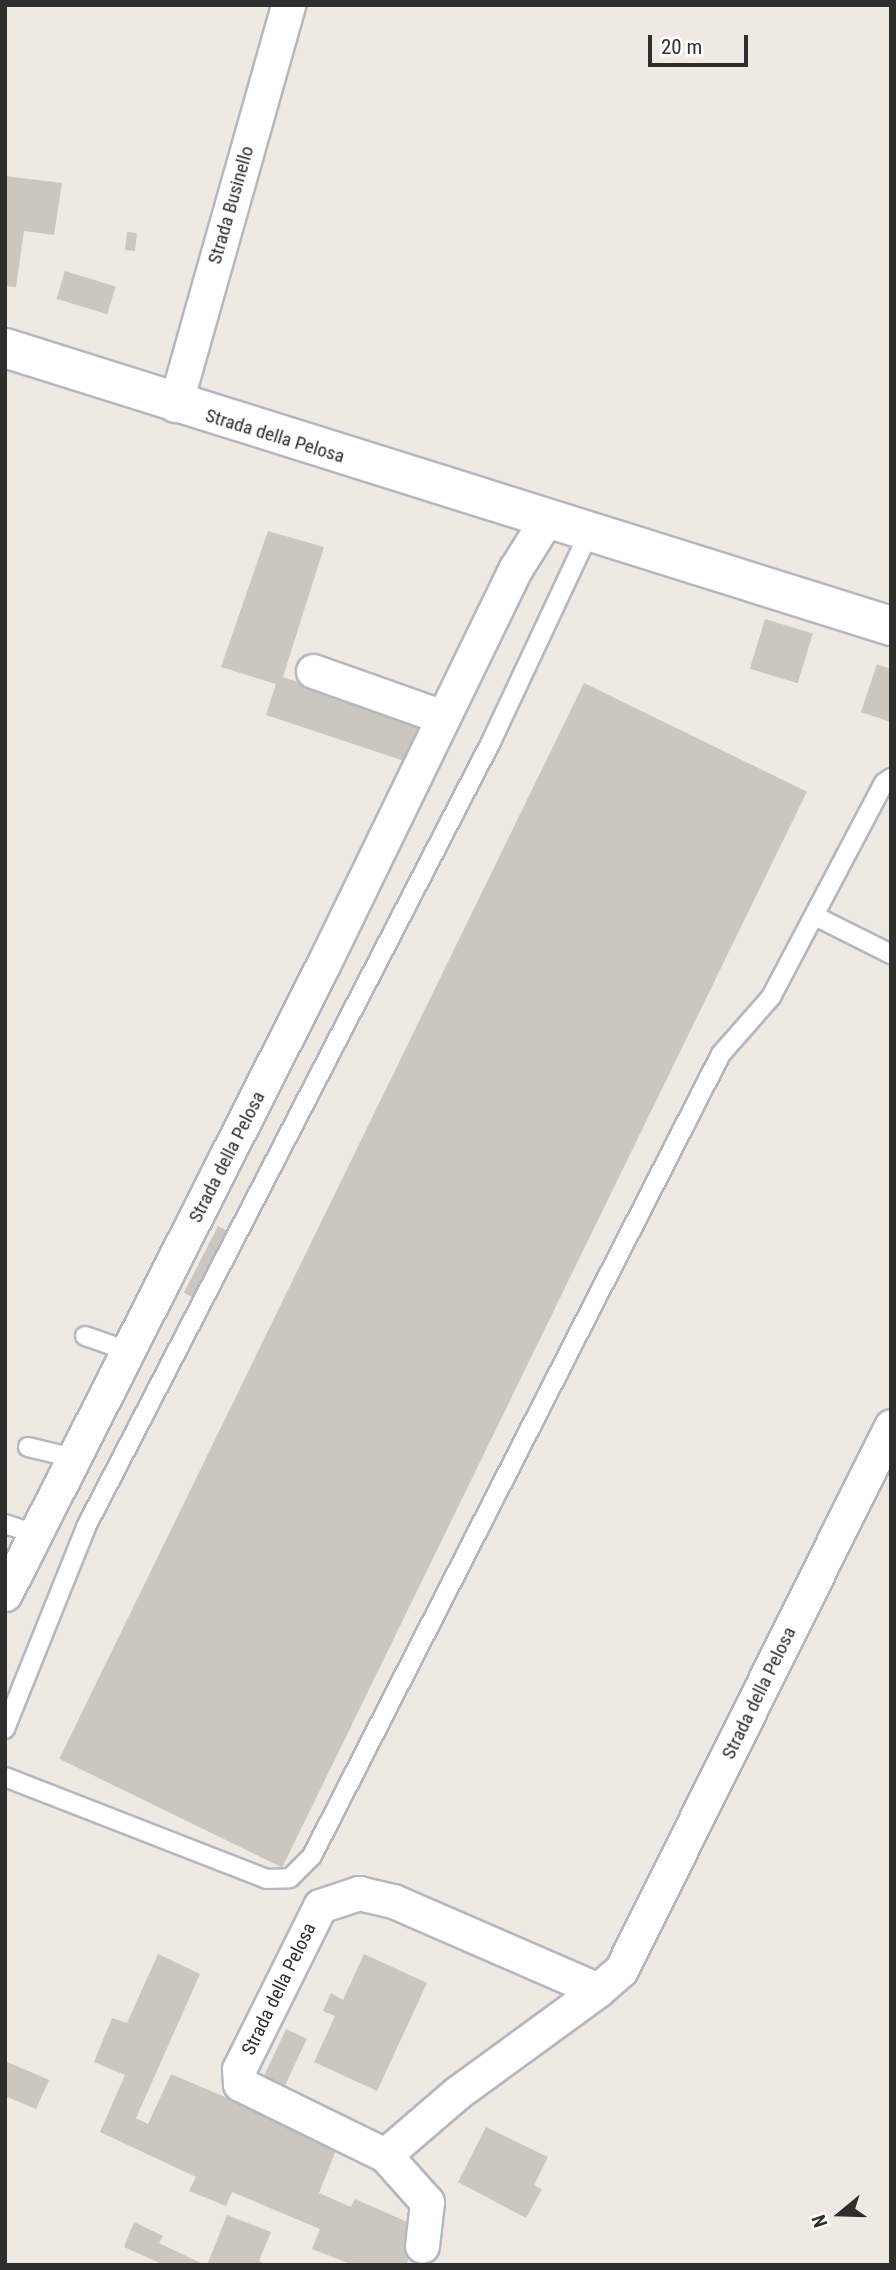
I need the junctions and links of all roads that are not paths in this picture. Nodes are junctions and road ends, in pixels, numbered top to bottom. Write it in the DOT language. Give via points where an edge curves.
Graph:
graph roads {
  1 [pos="288,5"];
  2 [pos="5,348"];
  3 [pos="175,405"];
  4 [pos="546,520"];
  5 [pos="589,533"];
  6 [pos="891,626"];
  7 [pos="313,671"];
  8 [pos="443,717"];
  9 [pos="891,778"];
  10 [pos="815,916"];
  11 [pos="891,954"];
  12 [pos="85,1336"];
  13 [pos="128,1351"];
  14 [pos="891,1426"];
  15 [pos="28,1447"];
  16 [pos="74,1458"];
  17 [pos="20,1529"];
  18 [pos="5,1594"];
  19 [pos="5,1729"];
  20 [pos="5,1777"];
  21 [pos="598,1990"];
  22 [pos="385,2155"];
  23 [pos="422,2246"];
  1 -- 3 [label="street, Strada Businello"];
  2 -- 3 [label="street, Strada della Pelosa"];
  3 -- 4 [label="street, Strada della Pelosa"];
  4 -- 5 [label="street, Strada della Pelosa"];
  4 -- 8 [label="street, Strada della Pelosa" via="516,568"];
  5 -- 6 [label="street, Strada della Pelosa"];
  5 -- 19 [label="lane" via="491,742 86,1527"];
  7 -- 8 [label="street"];
  8 -- 13 [label="street, Strada della Pelosa"];
  9 -- 10 [label="lane" via="884,783"];
  10 -- 11 [label="lane"];
  10 -- 20 [label="lane" via="771,997 721,1054 312,1856 290,1878 266,1879"];
  12 -- 13 [label="lane"];
  13 -- 16 [label="street, Strada della Pelosa"];
  14 -- 21 [label="street, Strada della Pelosa" via="621,1970"];
  15 -- 16 [label="lane"];
  16 -- 17 [label="street, Strada della Pelosa"];
  17 -- 18 [label="street, Strada della Pelosa"];
  21 -- 22 [label="street, Strada della Pelosa" via="457,2093"];
  21 -- 22 [label="street, Strada della Pelosa" via="393,1901 359,1893 320,1906 239,2069 240,2084"];
  22 -- 23 [label="street, Strada della Pelosa" via="426,2202"];
}
